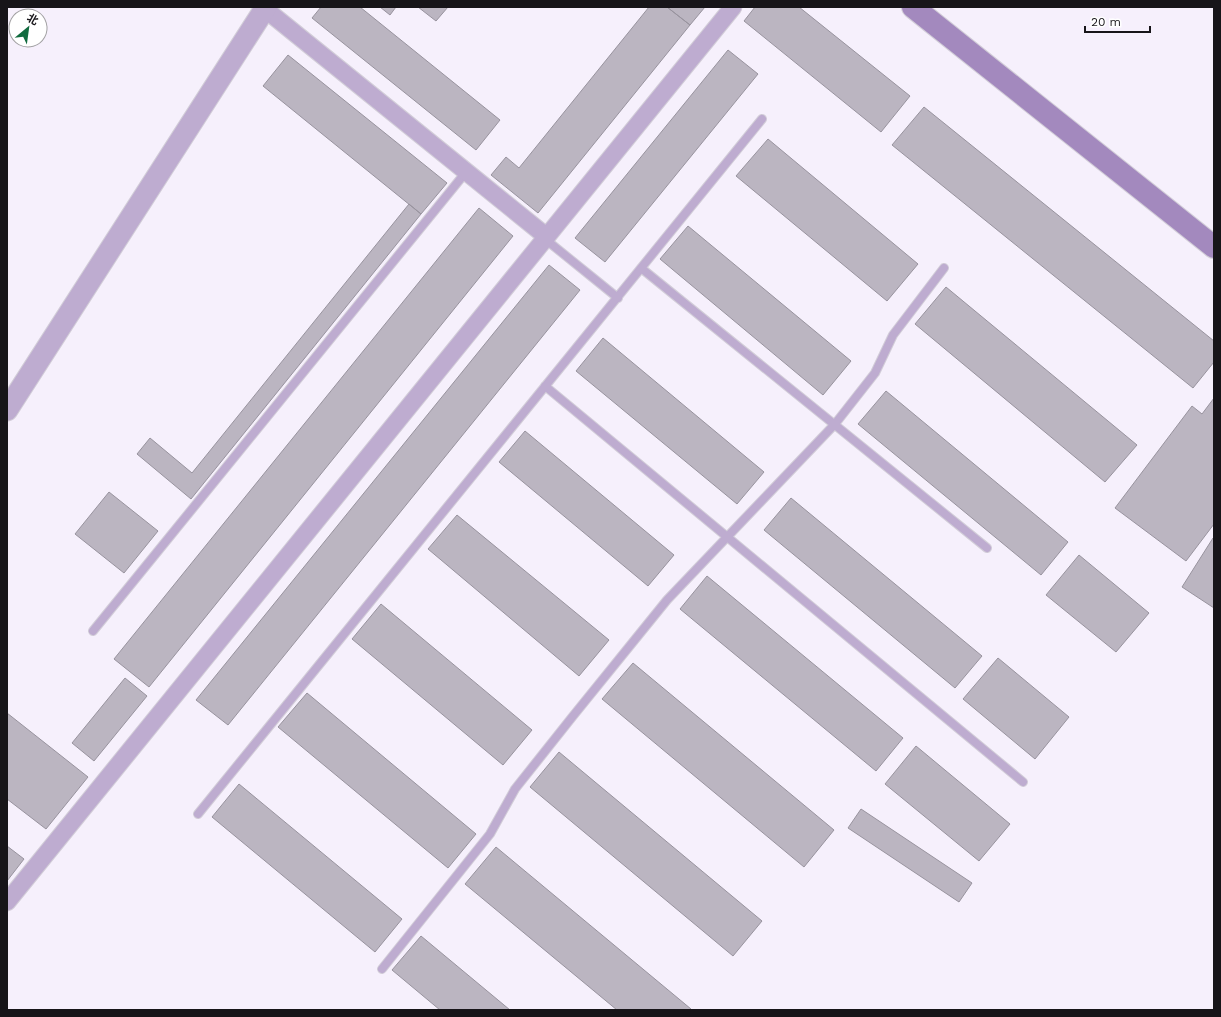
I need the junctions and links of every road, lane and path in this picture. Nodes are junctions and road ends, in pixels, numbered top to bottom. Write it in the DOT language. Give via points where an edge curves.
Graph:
graph roads {
  1 [pos="733,7"];
  2 [pos="913,7"];
  3 [pos="265,8"];
  4 [pos="762,119"];
  5 [pos="466,172"];
  6 [pos="546,238"];
  7 [pos="1214,247"];
  8 [pos="642,268"];
  9 [pos="944,268"];
  10 [pos="618,298"];
  11 [pos="545,386"];
  12 [pos="7,410"];
  13 [pos="835,424"];
  14 [pos="727,537"];
  15 [pos="987,548"];
  16 [pos="93,631"];
  17 [pos="1022,782"];
  18 [pos="198,814"];
  19 [pos="7,902"];
  20 [pos="382,969"];
  1 -- 6 [label="street"];
  2 -- 7 [label="main road"];
  3 -- 5 [label="street"];
  3 -- 12 [label="street"];
  4 -- 8 [label="lane"];
  5 -- 6 [label="street"];
  5 -- 16 [label="lane"];
  6 -- 10 [label="lane"];
  6 -- 19 [label="street"];
  8 -- 10 [label="lane"];
  8 -- 13 [label="lane"];
  9 -- 13 [label="lane" via="893,335 875,373"];
  10 -- 11 [label="lane"];
  11 -- 14 [label="lane"];
  11 -- 18 [label="lane"];
  13 -- 14 [label="lane"];
  13 -- 15 [label="lane"];
  14 -- 17 [label="lane"];
  14 -- 20 [label="lane" via="667,600 573,716 515,789 490,834"];
}
